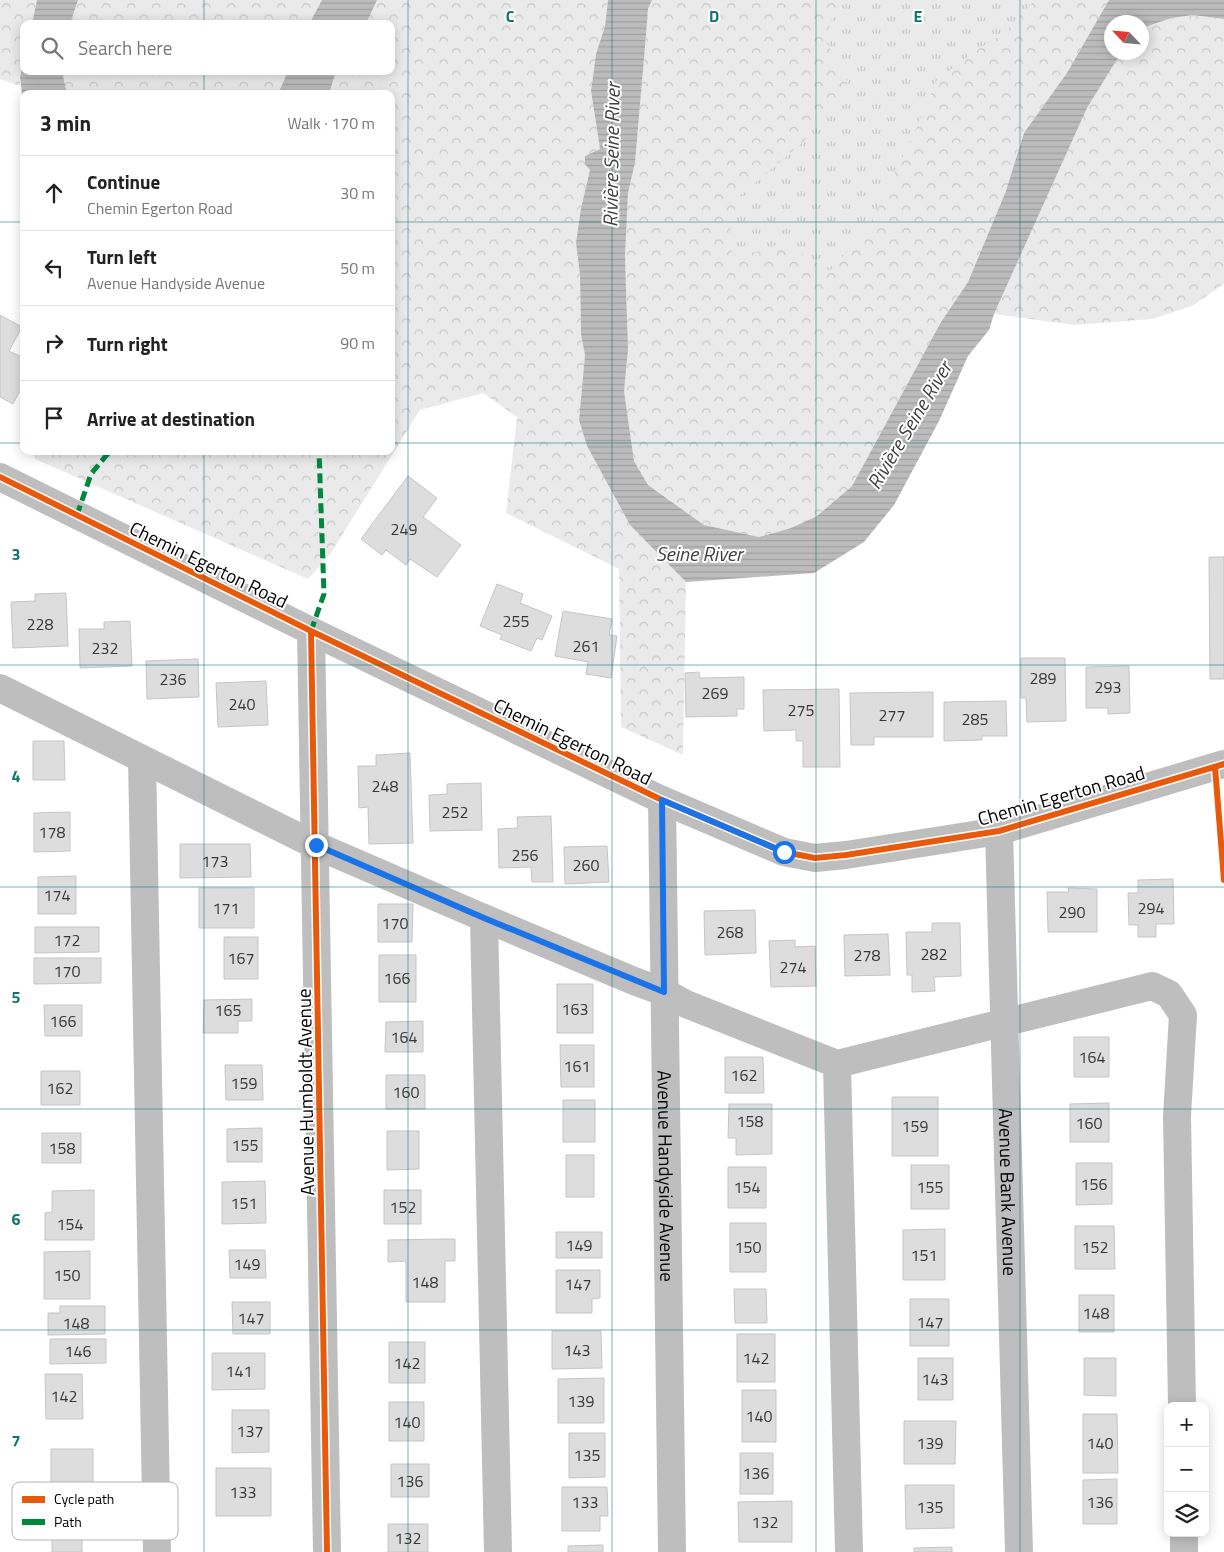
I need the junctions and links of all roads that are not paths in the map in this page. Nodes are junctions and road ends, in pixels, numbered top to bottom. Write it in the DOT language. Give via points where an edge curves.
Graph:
graph roads {
  1 [pos="0,477"];
  2 [pos="311,631"];
  3 [pos="0,688"];
  4 [pos="142,759"];
  5 [pos="1224,764"];
  6 [pos="662,800"];
  7 [pos="999,831"];
  8 [pos="316,845"];
  9 [pos="484,918"];
  10 [pos="664,992"];
  11 [pos="1004,1022"];
  12 [pos="837,1064"];
  13 [pos="1182,1402"];
  14 [pos="156,1482"];
  15 [pos="1184,1537"];
  16 [pos="327,1552"];
  17 [pos="498,1552"];
  18 [pos="672,1552"];
  19 [pos="849,1552"];
  20 [pos="1019,1552"];
  21 [pos="1184,1552"];
  1 -- 2 [label="street, Chemin Egerton Road"];
  2 -- 6 [label="street, Chemin Egerton Road"];
  2 -- 8 [label="street, Avenue Humboldt Avenue"];
  3 -- 4 [label="street"];
  4 -- 8 [label="street"];
  4 -- 14 [label="street"];
  5 -- 7 [label="street, Chemin Egerton Road"];
  6 -- 7 [label="street, Chemin Egerton Road" via="784,852 815,858 846,856"];
  6 -- 10 [label="street, Avenue Handyside Avenue"];
  7 -- 11 [label="street, Avenue Bank Avenue"];
  8 -- 9 [label="street"];
  8 -- 16 [label="street, Avenue Humboldt Avenue"];
  9 -- 10 [label="street"];
  9 -- 17 [label="street"];
  10 -- 12 [label="street" via="686,1004"];
  10 -- 18 [label="street, Avenue Handyside Avenue"];
  11 -- 12 [label="street"];
  11 -- 13 [label="street" via="1152,986 1170,994 1184,1015 1177,1116"];
  11 -- 20 [label="street, Avenue Bank Avenue"];
  12 -- 19 [label="street"];
  15 -- 21 [label="street"];
}
